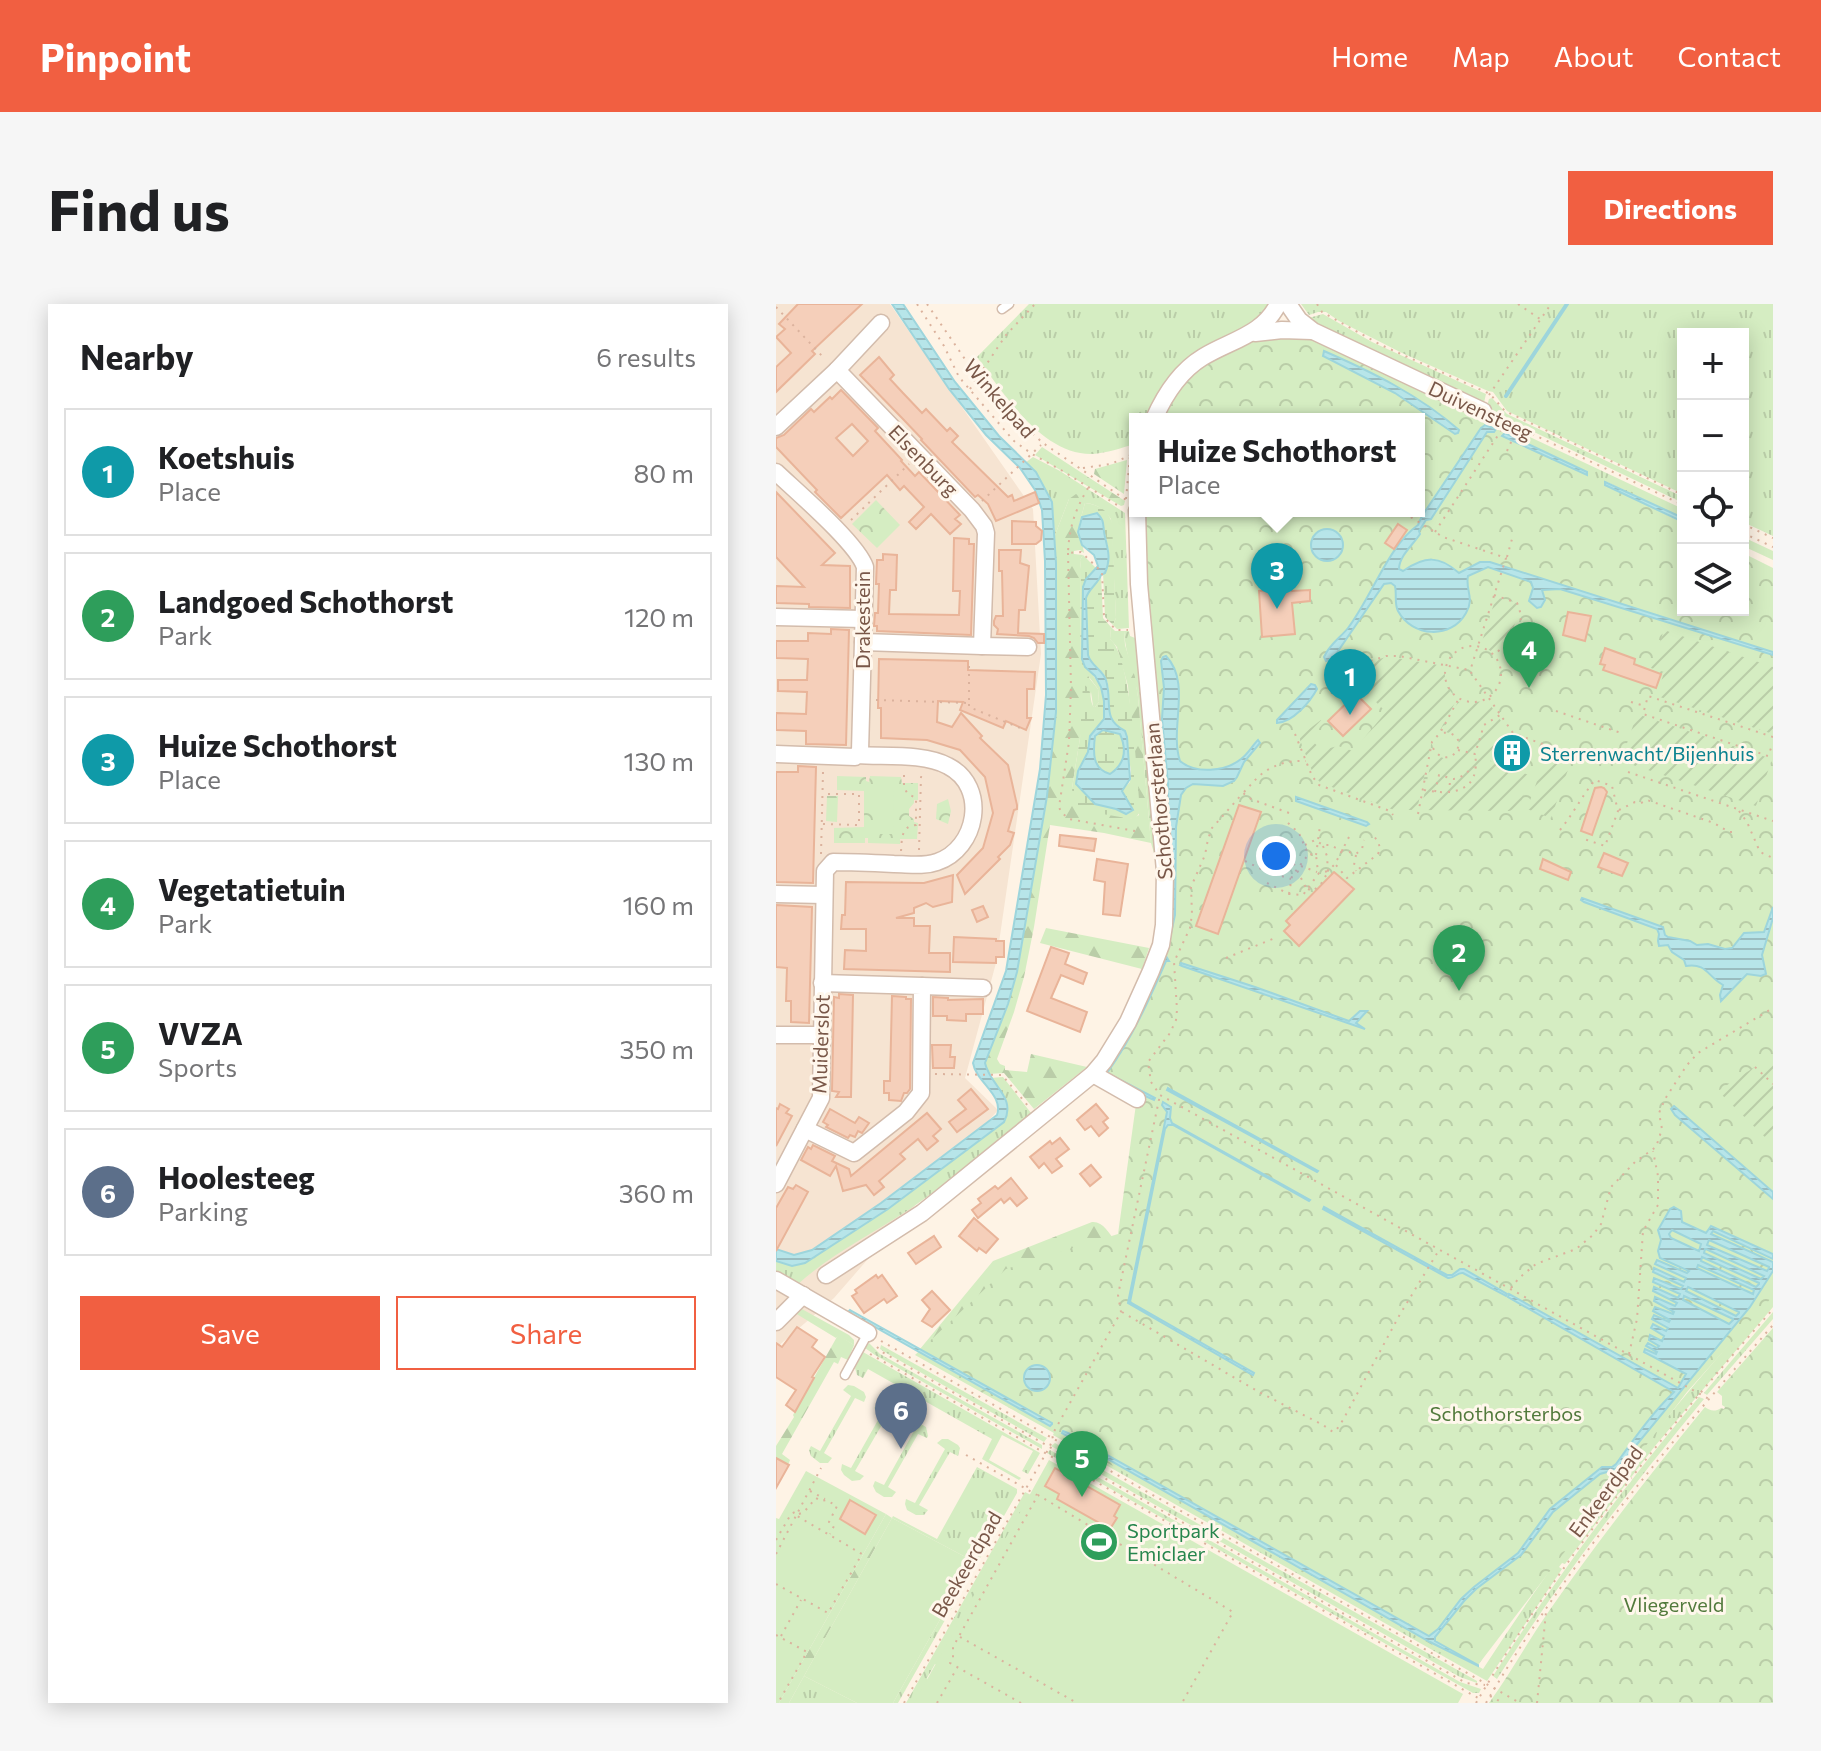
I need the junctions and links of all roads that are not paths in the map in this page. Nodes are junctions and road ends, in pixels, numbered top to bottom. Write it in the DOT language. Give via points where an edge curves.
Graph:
graph roads {
  1 [pos="1278,304"];
  2 [pos="1288,304"];
  3 [pos="881,323"];
  4 [pos="1313,331"];
  5 [pos="1252,333"];
  6 [pos="836,370"];
  7 [pos="1483,411"];
  8 [pos="1157,413"];
  9 [pos="776,427"];
  10 [pos="776,472"];
  11 [pos="1131,517"];
  12 [pos="776,617"];
  13 [pos="863,619"];
  14 [pos="863,642"];
  15 [pos="976,645"];
  16 [pos="1028,647"];
  17 [pos="776,754"];
  18 [pos="857,755"];
  19 [pos="776,894"];
  20 [pos="824,895"];
  21 [pos="822,983"];
  22 [pos="922,986"];
  23 [pos="983,988"];
  24 [pos="776,1035"];
  25 [pos="821,1035"];
  26 [pos="1093,1074"];
  27 [pos="1137,1099"];
  28 [pos="805,1129"];
  29 [pos="776,1184"];
  30 [pos="826,1275"];
  31 [pos="776,1280"];
  32 [pos="803,1295"];
  33 [pos="776,1322"];
  34 [pos="865,1340"];
  35 [pos="845,1375"];
  1 -- 5 [label="street"];
  2 -- 4 [label="street, Duivensteeg"];
  3 -- 6 [label="street"];
  4 -- 5 [label="street"];
  4 -- 7 [label="street, Duivensteeg"];
  5 -- 8 [label="street" via="1189,367"];
  6 -- 9 [label="street"];
  6 -- 15 [label="street, Elsenburg" via="984,526"];
  10 -- 13 [label="street, Drakestein" via="861,557"];
  11 -- 26 [label="street, Schothorsterlaan" via="1165,871 1164,925 1134,1010"];
  12 -- 13 [label="street"];
  13 -- 14 [label="street, Drakestein"];
  14 -- 15 [label="street"];
  14 -- 18 [label="street, Drakestein"];
  15 -- 16 [label="street"];
  17 -- 18 [label="street"];
  18 -- 20 [label="street, Muiderslot" via="925,758 949,766 971,792 973,821 956,852 944,859 923,865 833,862 825,871"];
  19 -- 20 [label="street"];
  20 -- 21 [label="street, Muiderslot"];
  21 -- 22 [label="street"];
  21 -- 25 [label="street, Muiderslot"];
  22 -- 23 [label="street"];
  22 -- 28 [label="street" via="921,1093 906,1112 854,1153"];
  24 -- 25 [label="street"];
  25 -- 28 [label="street, Muiderslot" via="821,1098"];
  26 -- 27 [label="street"];
  26 -- 30 [label="street, Schothorsterlaan" via="922,1213"];
  28 -- 29 [label="street, Muiderslot"];
  31 -- 32 [label="street"];
  32 -- 33 [label="street"];
  32 -- 34 [label="street"];
  34 -- 35 [label="lane"];
}
